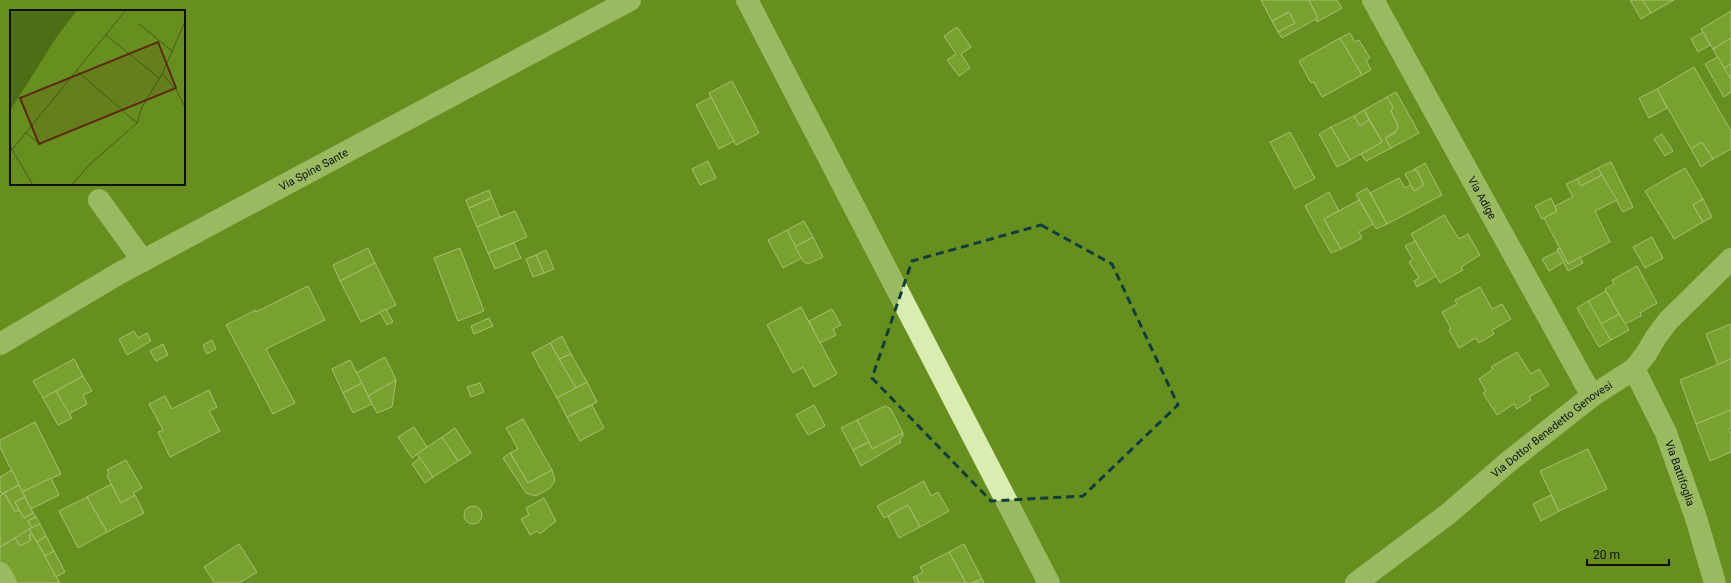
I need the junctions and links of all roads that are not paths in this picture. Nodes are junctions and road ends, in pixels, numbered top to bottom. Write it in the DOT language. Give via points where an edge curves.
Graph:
graph roads {
  1 [pos="630,0"];
  2 [pos="747,0"];
  3 [pos="1373,0"];
  4 [pos="99,200"];
  5 [pos="1731,259"];
  6 [pos="143,261"];
  7 [pos="0,344"];
  8 [pos="1634,369"];
  9 [pos="1592,396"];
  10 [pos="0,573"];
  11 [pos="6,583"];
  12 [pos="1049,583"];
  13 [pos="1356,583"];
  14 [pos="1715,583"];
  1 -- 6 [label="street, Via Spine Sante"];
  2 -- 12 [label="street"];
  3 -- 9 [label="street, Via Adige"];
  4 -- 6 [label="street"];
  5 -- 8 [label="street, Via Dottor Benedetto Genovesi" via="1668,321"];
  6 -- 7 [label="street, Via Spine Sante"];
  8 -- 9 [label="street, Via Dottor Benedetto Genovesi"];
  8 -- 14 [label="street, Via Battifoglia" via="1666,433 1696,518"];
  9 -- 13 [label="street, Via Dottor Benedetto Genovesi" via="1507,463 1448,514"];
  10 -- 11 [label="street"];
}
